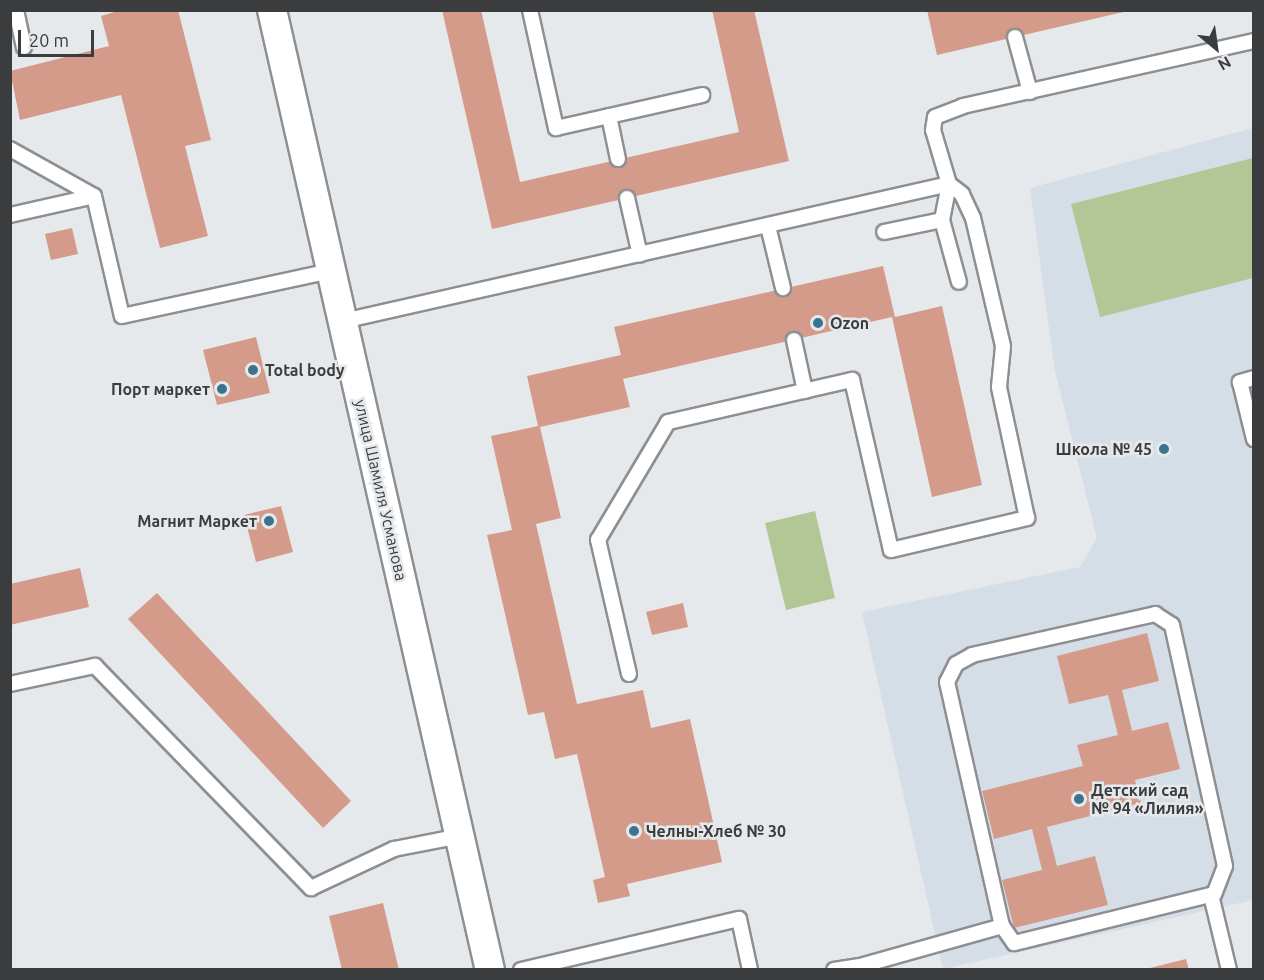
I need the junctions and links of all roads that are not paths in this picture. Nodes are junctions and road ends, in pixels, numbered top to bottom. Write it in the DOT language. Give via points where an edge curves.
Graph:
graph roads {
  1 [pos="16,10"];
  2 [pos="272,10"];
  3 [pos="530,10"];
  4 [pos="1015,37"];
  5 [pos="1254,41"];
  6 [pos="24,47"];
  7 [pos="1030,92"];
  8 [pos="702,95"];
  9 [pos="609,116"];
  10 [pos="10,149"];
  11 [pos="618,159"];
  12 [pos="948,184"];
  13 [pos="94,196"];
  14 [pos="627,198"];
  15 [pos="10,215"];
  16 [pos="942,220"];
  17 [pos="768,226"];
  18 [pos="884,232"];
  19 [pos="640,255"];
  20 [pos="331,271"];
  21 [pos="959,282"];
  22 [pos="783,288"];
  23 [pos="343,321"];
  24 [pos="794,340"];
  25 [pos="1254,378"];
  26 [pos="805,391"];
  27 [pos="1254,439"];
  28 [pos="629,674"];
  29 [pos="10,684"];
  30 [pos="460,836"];
  31 [pos="1211,895"];
  32 [pos="1002,926"];
  33 [pos="490,969"];
  34 [pos="521,969"];
  35 [pos="750,969"];
  36 [pos="834,969"];
  37 [pos="1229,969"];
  1 -- 6 [label="lane"];
  2 -- 20 [label="street, улица Шамиля Усманова"];
  3 -- 9 [label="lane" via="556,128"];
  4 -- 7 [label="lane"];
  5 -- 7 [label="lane"];
  7 -- 12 [label="lane" via="963,106 935,117 933,130"];
  8 -- 9 [label="lane"];
  9 -- 11 [label="lane"];
  10 -- 13 [label="lane"];
  12 -- 16 [label="lane"];
  12 -- 17 [label="lane"];
  12 -- 26 [label="lane" via="962,194 973,218 1003,346 999,387 1028,518 891,550 852,380"];
  13 -- 15 [label="lane"];
  13 -- 20 [label="lane" via="122,316"];
  14 -- 19 [label="lane"];
  16 -- 18 [label="lane"];
  16 -- 21 [label="lane"];
  17 -- 19 [label="lane"];
  17 -- 22 [label="lane"];
  19 -- 23 [label="lane"];
  20 -- 23 [label="street, улица Шамиля Усманова"];
  23 -- 30 [label="street, улица Шамиля Усманова"];
  24 -- 26 [label="lane"];
  25 -- 27 [label="lane" via="1240,381"];
  26 -- 28 [label="lane" via="668,422 598,540"];
  29 -- 30 [label="lane" via="95,666 311,888 394,849"];
  30 -- 33 [label="street, улица Шамиля Усманова"];
  31 -- 32 [label="lane" via="1014,943"];
  31 -- 32 [label="lane" via="1225,866 1172,625 1155,614 972,655 956,664 947,682"];
  31 -- 37 [label="lane"];
  32 -- 36 [label="lane" via="871,963"];
  34 -- 35 [label="lane" via="740,919"];
}
